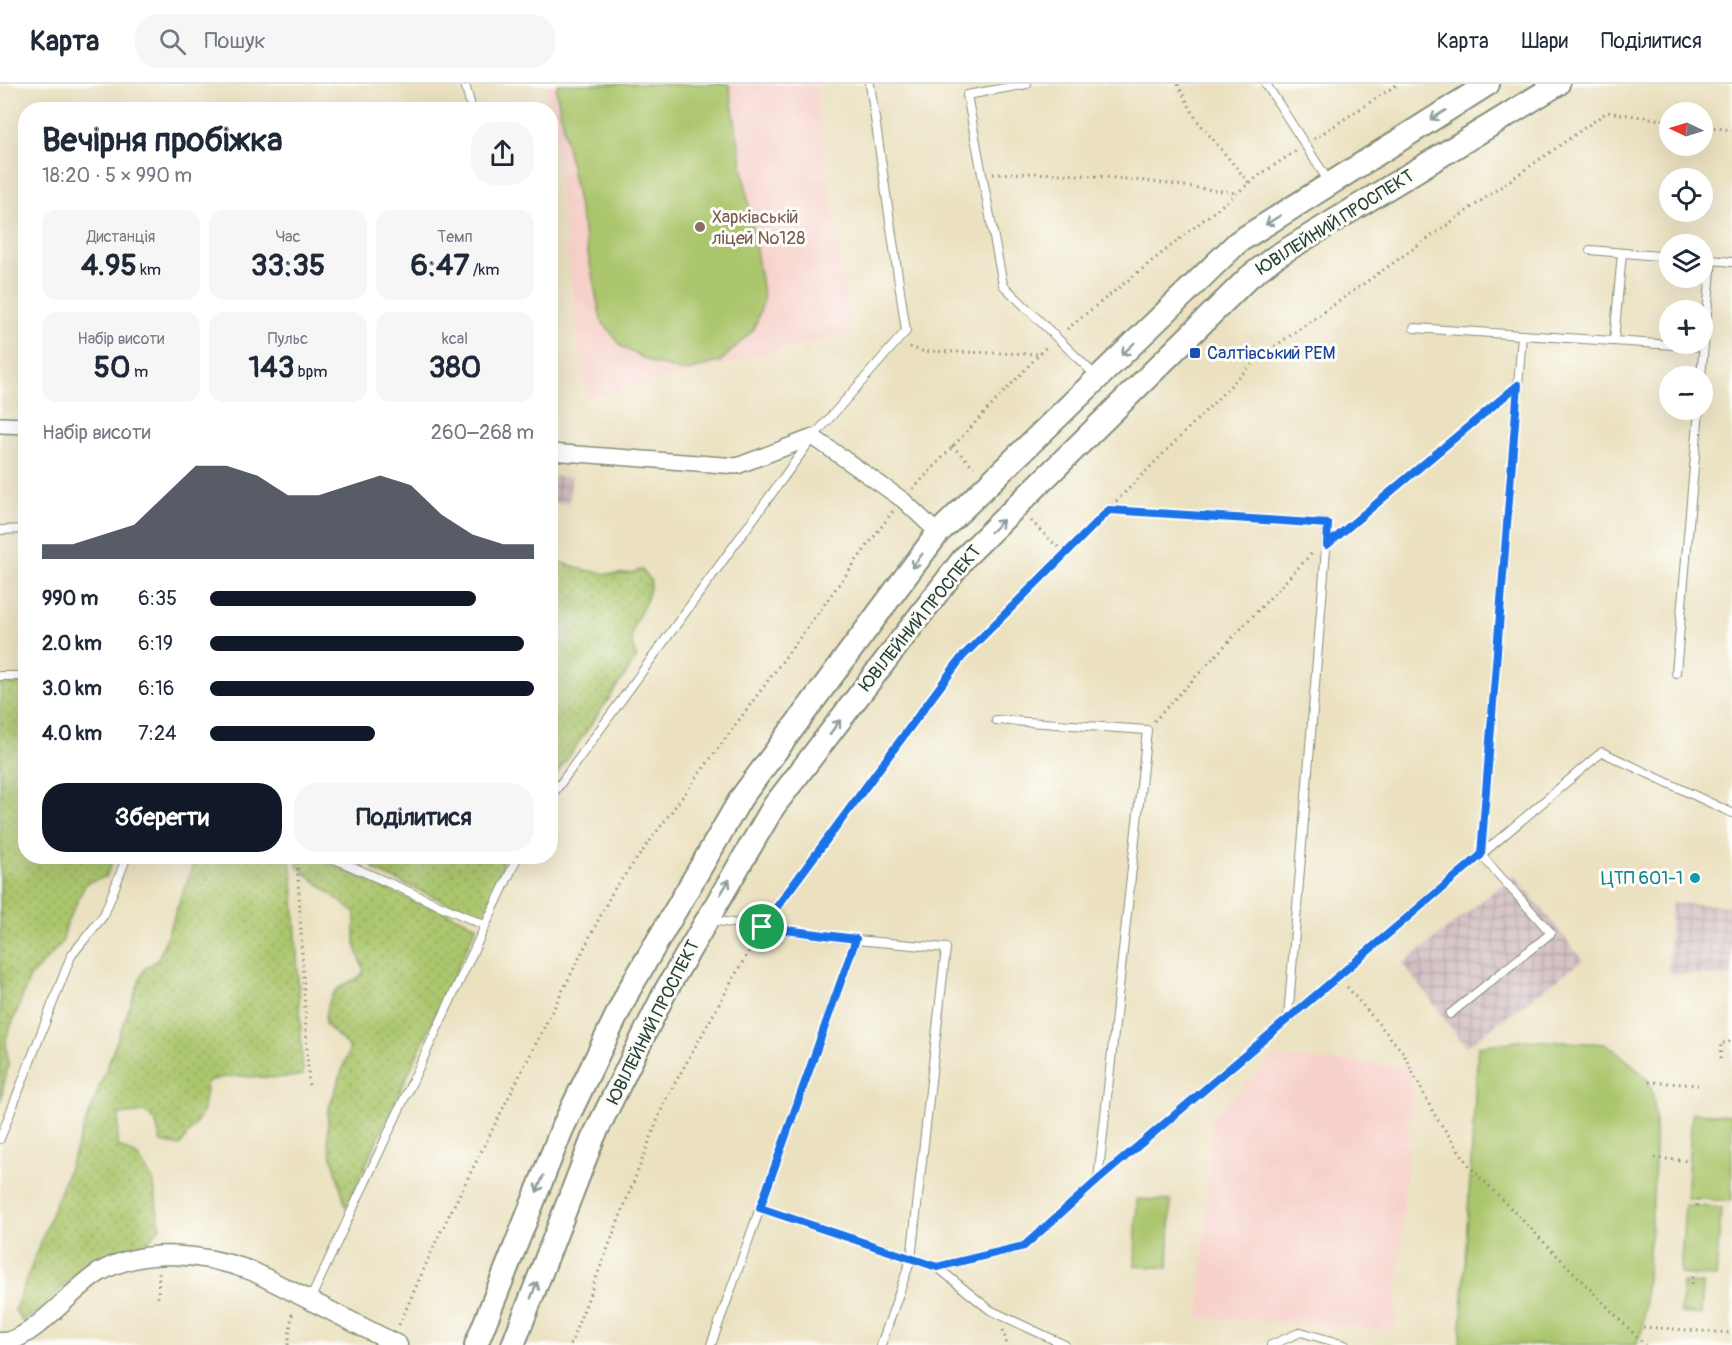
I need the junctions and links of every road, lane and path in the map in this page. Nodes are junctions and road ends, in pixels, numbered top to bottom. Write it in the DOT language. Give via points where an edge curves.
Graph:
graph roads {
  1 [pos="465,84"];
  2 [pos="870,84"];
  3 [pos="1027,84"];
  4 [pos="1178,84"];
  5 [pos="1266,84"];
  6 [pos="1488,84"];
  7 [pos="1558,84"];
  8 [pos="470,102"];
  9 [pos="1659,119"];
  10 [pos="1713,127"];
  11 [pos="1732,130"];
  12 [pos="982,174"];
  13 [pos="1249,183"];
  14 [pos="1330,183"];
  15 [pos="1236,193"];
  16 [pos="1590,250"];
  17 [pos="1622,253"];
  18 [pos="1659,256"];
  19 [pos="1713,260"];
  20 [pos="1732,262"];
  21 [pos="1414,328"];
  22 [pos="1522,335"];
  23 [pos="1614,341"];
  24 [pos="896,342"];
  25 [pos="1659,344"];
  26 [pos="1036,354"];
  27 [pos="1098,378"];
  28 [pos="1518,385"];
  29 [pos="1698,420"];
  30 [pos="0,425"];
  31 [pos="18,426"];
  32 [pos="813,437"];
  33 [pos="952,446"];
  34 [pos="558,453"];
  35 [pos="974,467"];
  36 [pos="1109,510"];
  37 [pos="1187,515"];
  38 [pos="1031,521"];
  39 [pos="18,529"];
  40 [pos="0,530"];
  41 [pos="938,533"];
  42 [pos="1327,541"];
  43 [pos="1065,554"];
  44 [pos="964,558"];
  45 [pos="1676,674"];
  46 [pos="0,676"];
  47 [pos="18,676"];
  48 [pos="996,720"];
  49 [pos="1147,730"];
  50 [pos="558,787"];
  51 [pos="1732,813"];
  52 [pos="1481,855"];
  53 [pos="124,864"];
  54 [pos="297,864"];
  55 [pos="346,864"];
  56 [pos="514,864"];
  57 [pos="706,919"];
  58 [pos="484,925"];
  59 [pos="762,927"];
  60 [pos="856,939"];
  61 [pos="1338,976"];
  62 [pos="1450,1014"];
  63 [pos="1288,1018"];
  64 [pos="1732,1039"];
  65 [pos="1720,1059"];
  66 [pos="1649,1082"];
  67 [pos="1698,1085"];
  68 [pos="309,1088"];
  69 [pos="0,1139"];
  70 [pos="1654,1158"];
  71 [pos="1689,1161"];
  72 [pos="1098,1180"];
  73 [pos="1698,1199"];
  74 [pos="1697,1206"];
  75 [pos="760,1208"];
  76 [pos="911,1259"];
  77 [pos="937,1267"];
  78 [pos="159,1273"];
  79 [pos="1693,1275"];
  80 [pos="1692,1284"];
  81 [pos="158,1298"];
  82 [pos="310,1300"];
  83 [pos="300,1316"];
  84 [pos="1643,1327"];
  85 [pos="1732,1333"];
  86 [pos="0,1342"];
  87 [pos="288,1345"];
  88 [pos="398,1345"];
  89 [pos="476,1345"];
  90 [pos="513,1345"];
  91 [pos="570,1345"];
  92 [pos="711,1345"];
  93 [pos="881,1345"];
  94 [pos="1065,1345"];
  95 [pos="1271,1345"];
  96 [pos="1345,1345"];
  97 [pos="1645,1345"];
  1 -- 8 [label="lane"];
  2 -- 24 [label="lane" via="906,331"];
  3 -- 12 [label="lane" via="967,95"];
  4 -- 13 [label="path" via="1196,118"];
  5 -- 14 [label="lane"];
  6 -- 14 [label="main road, ЮВІЛЕЙНИЙ ПРОСПЕКТ, one-way"];
  44 -- 7 [label="main road, ЮВІЛЕЙНИЙ ПРОСПЕКТ, one-way" via="1249,277 1275,257"];
  9 -- 36 [label="path" via="1607,112 1257,359"];
  10 -- 11 [label="path"];
  12 -- 15 [label="path" via="1038,172"];
  12 -- 27 [label="lane" via="1003,285"];
  14 -- 27 [label="main road, ЮВІЛЕЙНИЙ ПРОСПЕКТ, one-way" via="1238,242"];
  16 -- 17 [label="lane"];
  17 -- 18 [label="lane"];
  17 -- 23 [label="lane"];
  19 -- 20 [label="lane"];
  21 -- 22 [label="lane"];
  22 -- 23 [label="lane"];
  22 -- 28 [label="lane"];
  23 -- 25 [label="lane"];
  24 -- 26 [label="path" via="922,351"];
  24 -- 32 [label="lane"];
  27 -- 41 [label="main road, ЮВІЛЕЙНИЙ ПРОСПЕКТ"];
  28 -- 42 [label="path"];
  28 -- 52 [label="lane"];
  29 -- 45 [label="lane"];
  30 -- 31 [label="street"];
  32 -- 34 [label="street" via="737,466"];
  32 -- 41 [label="street" via="903,500"];
  32 -- 50 [label="lane"];
  33 -- 35 [label="path"];
  36 -- 37 [label="path"];
  36 -- 43 [label="path"];
  37 -- 42 [label="lane" via="1328,524"];
  38 -- 43 [label="path"];
  39 -- 40 [label="lane"];
  41 -- 44 [label="main road"];
  41 -- 89 [label="main road, ЮВІЛЕЙНИЙ ПРОСПЕКТ, one-way" via="741,798 629,990 562,1129"];
  42 -- 49 [label="path"];
  42 -- 63 [label="lane"];
  43 -- 59 [label="path" via="962,657"];
  57 -- 44 [label="main road, ЮВІЛЕЙНИЙ ПРОСПЕКТ, one-way" via="774,806"];
  46 -- 47 [label="lane"];
  48 -- 49 [label="lane"];
  49 -- 72 [label="lane"];
  51 -- 52 [label="lane" via="1602,752"];
  52 -- 61 [label="lane"];
  52 -- 62 [label="lane" via="1551,933"];
  53 -- 69 [label="lane" via="104,915 71,956"];
  54 -- 68 [label="path"];
  55 -- 58 [label="lane"];
  56 -- 58 [label="lane"];
  57 -- 59 [label="lane"];
  90 -- 57 [label="main road, ЮВІЛЕЙНИЙ ПРОСПЕКТ, one-way" via="593,1138"];
  58 -- 82 [label="lane"];
  59 -- 60 [label="lane"];
  59 -- 91 [label="path" via="665,1101"];
  60 -- 75 [label="lane"];
  60 -- 76 [label="lane" via="946,948"];
  61 -- 63 [label="lane"];
  61 -- 97 [label="path" via="1402,1051 1434,1114 1471,1168"];
  63 -- 72 [label="lane"];
  64 -- 65 [label="path" via="1721,1042"];
  66 -- 67 [label="path"];
  70 -- 71 [label="path"];
  72 -- 77 [label="lane" via="1024,1246"];
  73 -- 74 [label="path"];
  75 -- 76 [label="lane"];
  75 -- 92 [label="lane"];
  76 -- 77 [label="lane"];
  76 -- 93 [label="lane"];
  77 -- 94 [label="lane" via="990,1310"];
  78 -- 81 [label="path"];
  79 -- 80 [label="path"];
  82 -- 86 [label="street" via="229,1263 182,1256 143,1258 100,1271 28,1332"];
  82 -- 88 [label="street"];
  83 -- 87 [label="path" via="292,1315"];
  84 -- 85 [label="path"];
  95 -- 96 [label="lane" via="1301,1332"];
}
